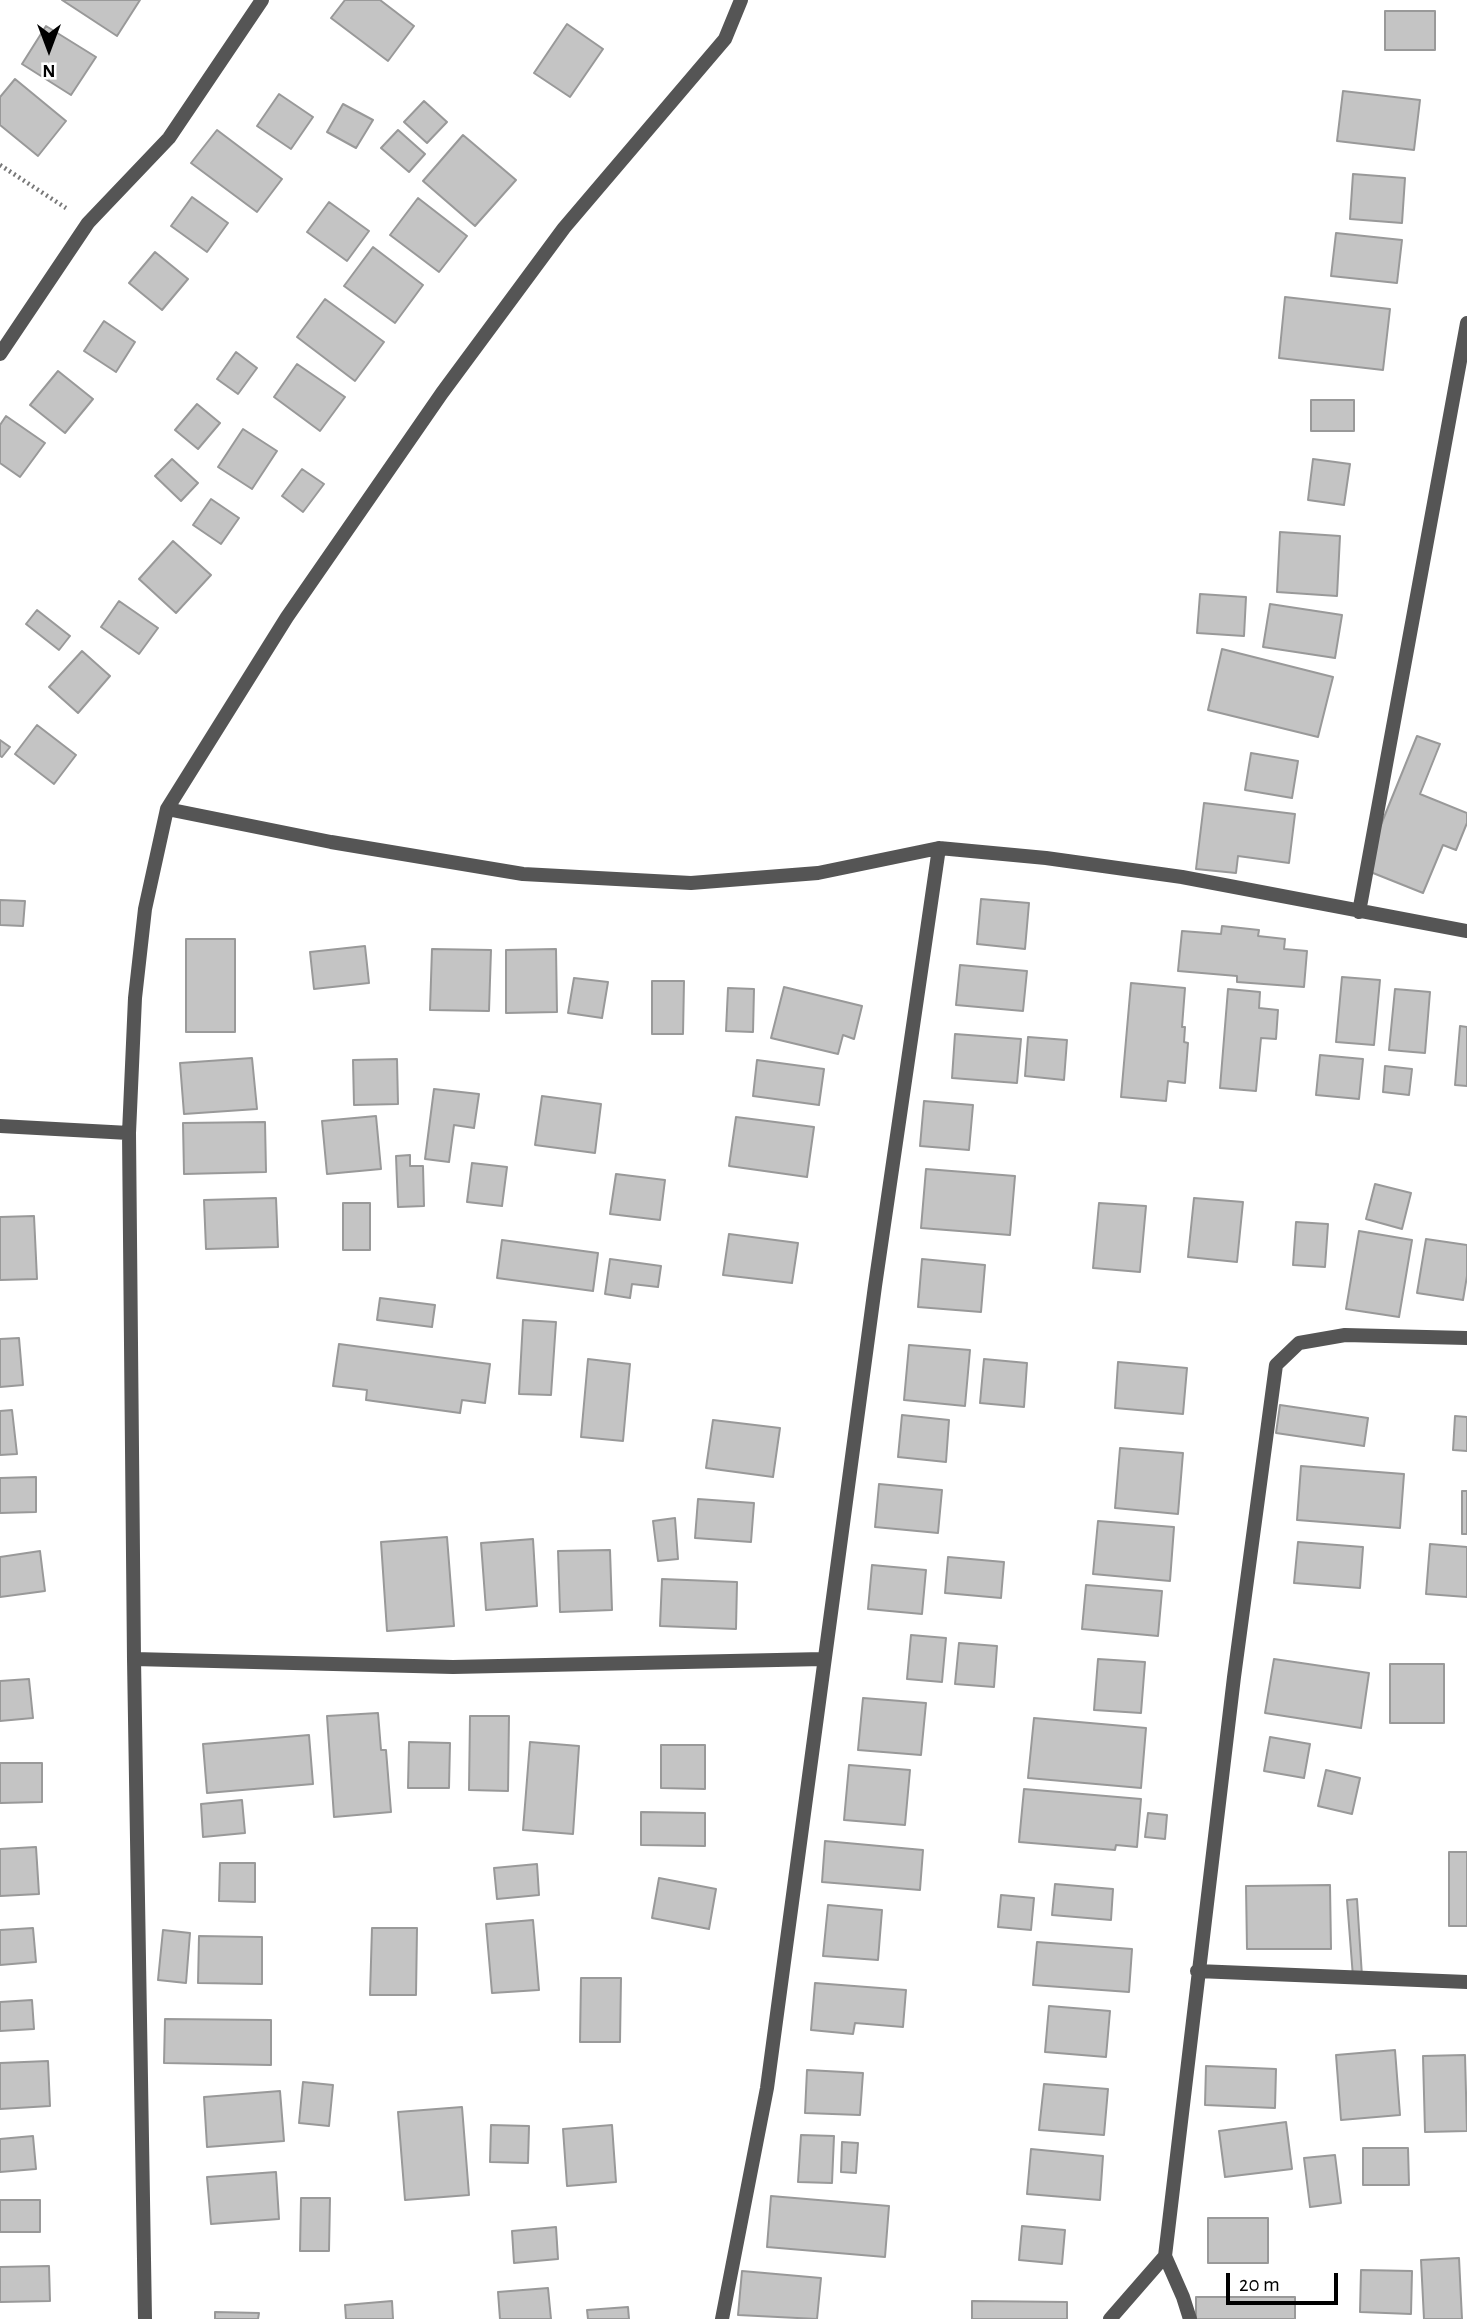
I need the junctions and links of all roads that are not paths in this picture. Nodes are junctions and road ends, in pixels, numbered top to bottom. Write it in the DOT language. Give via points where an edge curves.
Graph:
graph roads {
  1 [pos="262,0"];
  2 [pos="741,0"];
  3 [pos="1467,323"];
  4 [pos="0,354"];
  5 [pos="167,809"];
  6 [pos="939,848"];
  7 [pos="1359,912"];
  8 [pos="1467,931"];
  9 [pos="0,1126"];
  10 [pos="129,1133"];
  11 [pos="1467,1338"];
  12 [pos="134,1659"];
  13 [pos="823,1659"];
  14 [pos="1197,1971"];
  15 [pos="1467,1982"];
  16 [pos="1164,2256"];
  17 [pos="145,2319"];
  18 [pos="722,2319"];
  19 [pos="1110,2319"];
  20 [pos="1189,2319"];
  1 -- 4 [label="street" via="169,138 88,223"];
  2 -- 5 [label="street" via="725,39 564,228 442,393 287,617"];
  3 -- 7 [label="street"];
  5 -- 6 [label="street" via="523,874 677,882 818,873"];
  5 -- 10 [label="street" via="145,909 135,998"];
  6 -- 7 [label="street" via="1182,877"];
  6 -- 13 [label="street"];
  7 -- 8 [label="street"];
  9 -- 10 [label="street"];
  10 -- 12 [label="street"];
  11 -- 14 [label="street" via="1345,1335 1299,1343 1276,1365"];
  12 -- 13 [label="street" via="453,1667"];
  12 -- 17 [label="street"];
  13 -- 18 [label="street" via="767,2088"];
  14 -- 15 [label="street"];
  14 -- 16 [label="street"];
  16 -- 19 [label="street"];
  16 -- 20 [label="street"];
}
